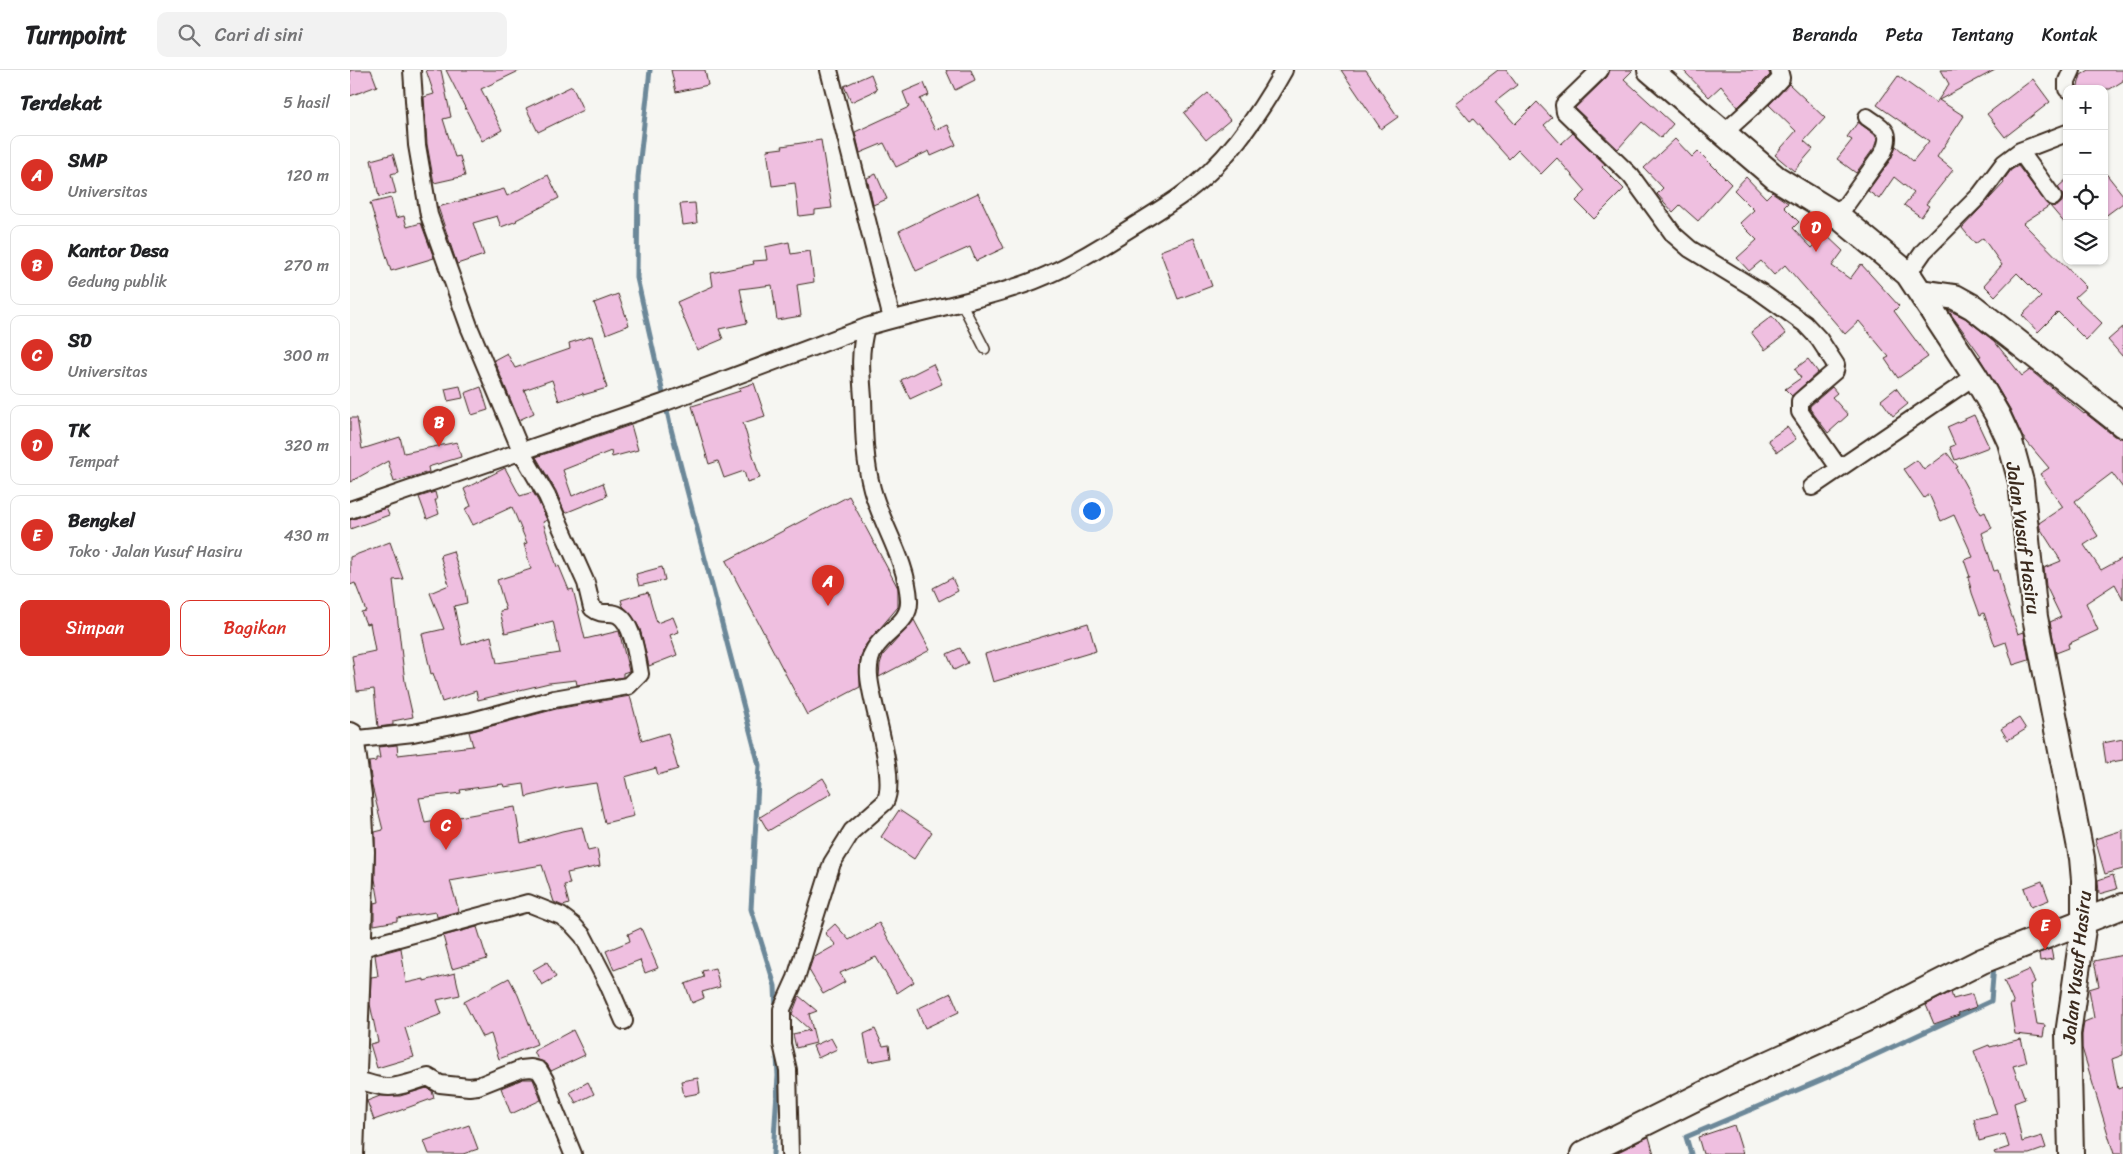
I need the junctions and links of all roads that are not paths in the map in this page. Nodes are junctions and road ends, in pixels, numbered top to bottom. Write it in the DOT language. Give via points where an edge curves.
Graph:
graph roads {
  1 [pos="412,70"];
  2 [pos="829,70"];
  3 [pos="1284,70"];
  4 [pos="1600,70"];
  5 [pos="1650,70"];
  6 [pos="1779,70"];
  7 [pos="2072,70"];
  8 [pos="2068,85"];
  9 [pos="1867,117"];
  10 [pos="1723,134"];
  11 [pos="2063,135"];
  12 [pos="2020,151"];
  13 [pos="2053,197"];
  14 [pos="1838,216"];
  15 [pos="1914,283"];
  16 [pos="962,304"];
  17 [pos="892,319"];
  18 [pos="866,327"];
  19 [pos="985,349"];
  20 [pos="1975,376"];
  21 [pos="2123,425"];
  22 [pos="522,453"];
  23 [pos="1839,468"];
  24 [pos="1812,487"];
  25 [pos="350,510"];
  26 [pos="350,739"];
  27 [pos="356,852"];
  28 [pos="2123,906"];
  29 [pos="2084,922"];
  30 [pos="358,949"];
  31 [pos="352,1019"];
  32 [pos="624,1021"];
  33 [pos="353,1078"];
  34 [pos="350,1131"];
  35 [pos="350,1154"];
  36 [pos="573,1154"];
  37 [pos="790,1154"];
  38 [pos="1583,1154"];
  39 [pos="2071,1154"];
  1 -- 22 [label="street" via="417,145 429,215 470,329"];
  2 -- 17 [label="street"];
  3 -- 16 [label="street" via="1238,140 1216,165 1178,198 1069,264 1015,288"];
  4 -- 23 [label="street" via="1564,105 1565,112 1631,176 1674,235 1690,250 1759,291 1819,339 1836,365 1835,371 1800,401 1799,407"];
  5 -- 10 [label="main road, Jalan Yusuf Hasiru"];
  6 -- 10 [label="street" via="1781,78"];
  7 -- 8 [label="street"];
  9 -- 14 [label="street" via="1886,130 1887,144"];
  10 -- 14 [label="main road, Jalan Yusuf Hasiru" via="1776,178"];
  11 -- 12 [label="street"];
  12 -- 13 [label="street"];
  12 -- 15 [label="street" via="2004,163 1980,195 1924,251"];
  14 -- 15 [label="main road, Jalan Yusuf Hasiru"];
  15 -- 20 [label="main road, Jalan Yusuf Hasiru"];
  15 -- 21 [label="main road" via="1973,307"];
  16 -- 17 [label="street"];
  16 -- 19 [label="lane"];
  17 -- 18 [label="street"];
  18 -- 22 [label="street"];
  18 -- 37 [label="street" via="860,360 864,443 872,489 907,582 908,609 901,621 874,647 868,667 888,775 888,796 852,831 832,863 796,978 782,1010 782,1044 788,1070"];
  20 -- 23 [label="street"];
  20 -- 29 [label="main road, Jalan Yusuf Hasiru" via="2010,442 2021,482 2035,617 2082,858"];
  22 -- 25 [label="street"];
  22 -- 26 [label="street" via="547,496 586,583 592,608 600,613 616,613 624,620 634,643 638,678 628,686 554,699 472,721 413,733"];
  23 -- 24 [label="street"];
  26 -- 27 [label="main road" via="358,795"];
  27 -- 30 [label="main road"];
  28 -- 29 [label="main road"];
  29 -- 38 [label="main road" via="1982,962"];
  29 -- 39 [label="main road, Jalan Yusuf Hasiru" via="2068,1034"];
  30 -- 31 [label="main road"];
  30 -- 32 [label="street" via="528,903 562,916 583,936"];
  31 -- 33 [label="main road"];
  33 -- 34 [label="main road"];
  33 -- 36 [label="street" via="391,1088 428,1077 440,1084 469,1087 521,1069 538,1070 545,1080"];
  34 -- 35 [label="main road"];
}
